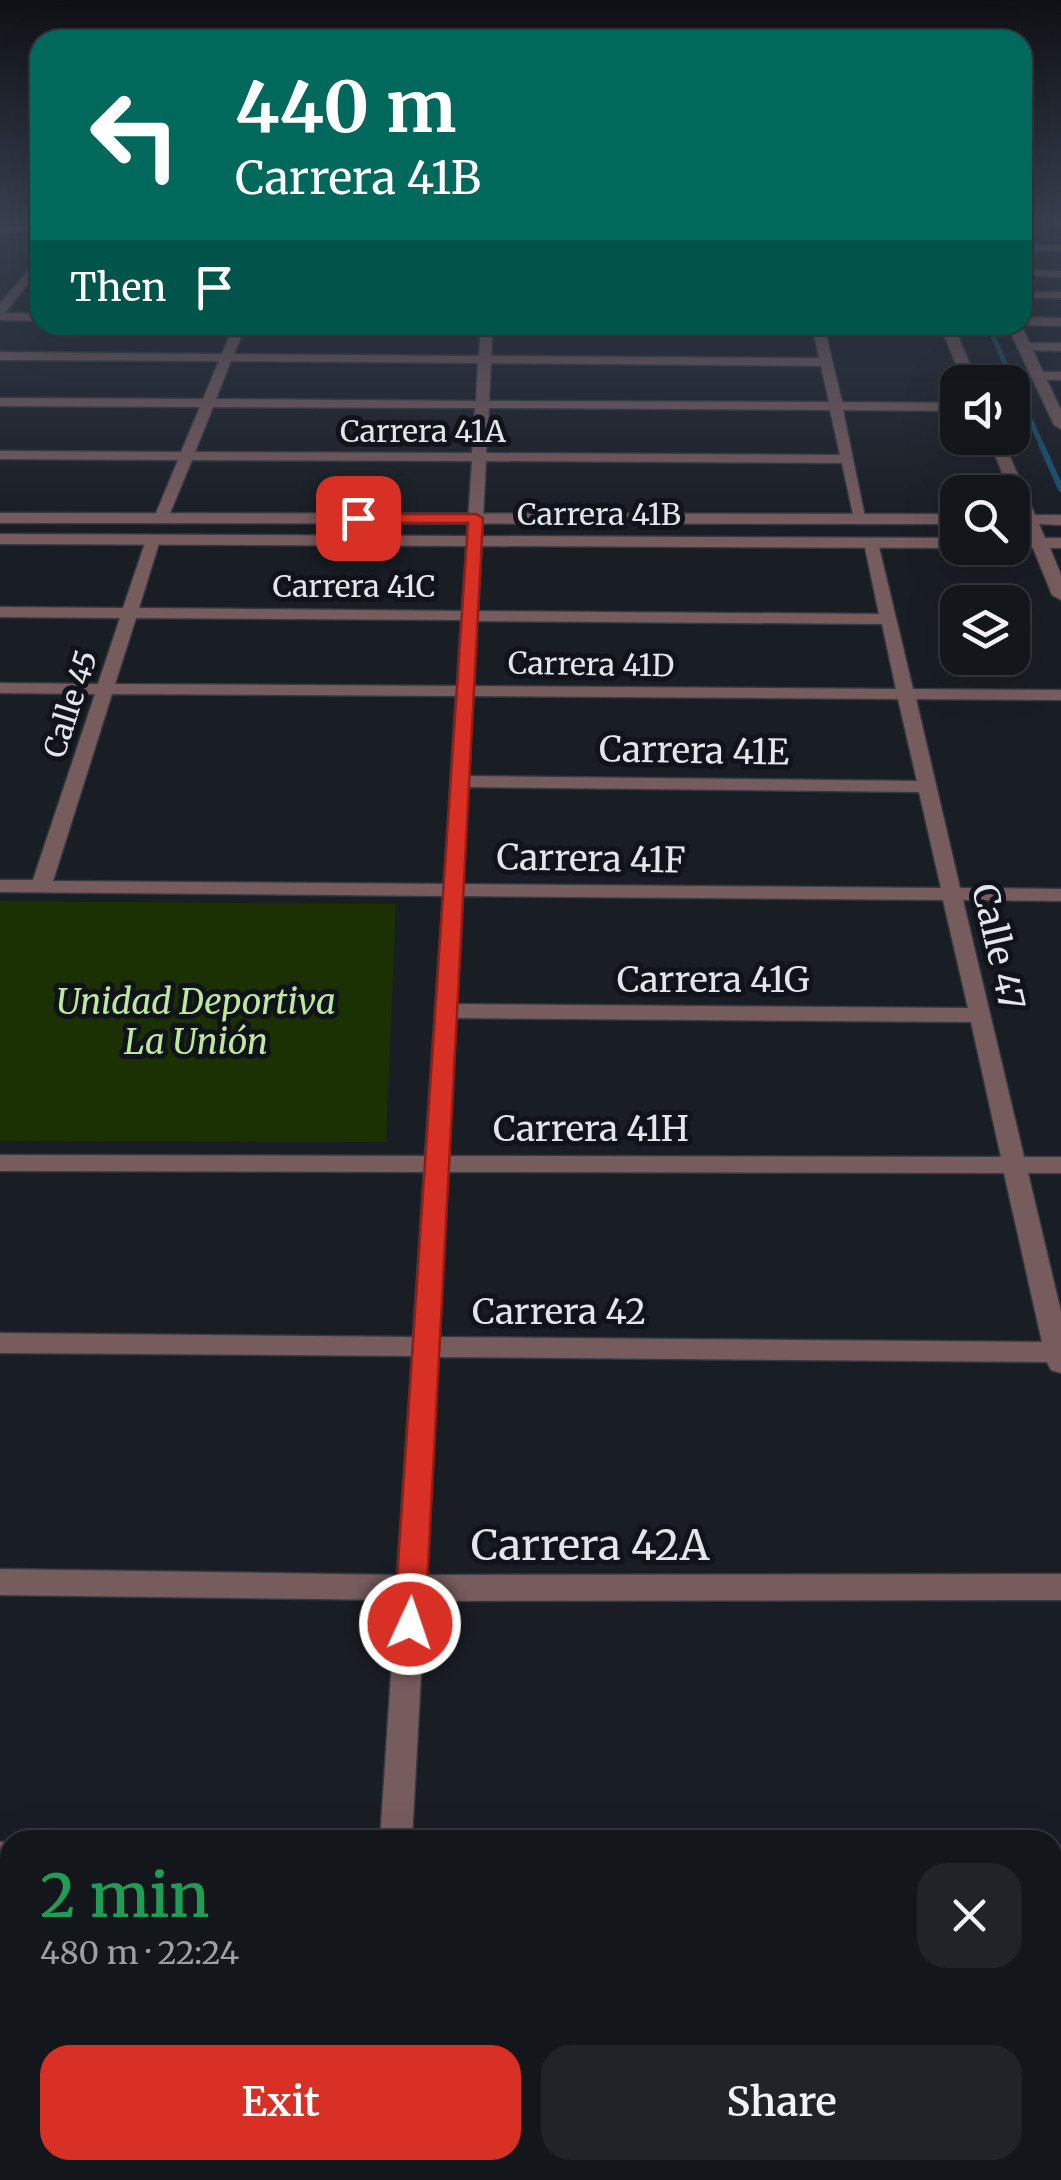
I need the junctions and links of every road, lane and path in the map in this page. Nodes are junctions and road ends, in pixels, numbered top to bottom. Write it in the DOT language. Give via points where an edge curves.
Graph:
graph roads {
  1 [pos="236,335"];
  2 [pos="486,335"];
  3 [pos="820,335"];
  4 [pos="951,335"];
  5 [pos="1018,335"];
  6 [pos="1023,346"];
  7 [pos="1061,347"];
  8 [pos="0,356"];
  9 [pos="227,357"];
  10 [pos="485,359"];
  11 [pos="826,362"];
  12 [pos="963,365"];
  13 [pos="1037,376"];
  14 [pos="1061,376"];
  15 [pos="0,402"];
  16 [pos="208,404"];
  17 [pos="482,405"];
  18 [pos="838,406"];
  19 [pos="1057,406"];
  20 [pos="940,407"];
  21 [pos="1061,425"];
  22 [pos="0,454"];
  23 [pos="1003,455"];
  24 [pos="186,457"];
  25 [pos="479,458"];
  26 [pos="846,459"];
  27 [pos="0,518"];
  28 [pos="161,518"];
  29 [pos="861,519"];
  30 [pos="940,520"];
  31 [pos="1032,520"];
  32 [pos="1057,520"];
  33 [pos="475,530"];
  34 [pos="0,539"];
  35 [pos="153,540"];
  36 [pos="872,543"];
  37 [pos="940,543"];
  38 [pos="1030,543"];
  39 [pos="1040,543"];
  40 [pos="1061,543"];
  41 [pos="1061,595"];
  42 [pos="0,612"];
  43 [pos="130,613"];
  44 [pos="470,614"];
  45 [pos="889,619"];
  46 [pos="0,688"];
  47 [pos="102,689"];
  48 [pos="465,690"];
  49 [pos="906,694"];
  50 [pos="1061,695"];
  51 [pos="460,780"];
  52 [pos="928,787"];
  53 [pos="0,886"];
  54 [pos="41,886"];
  55 [pos="453,890"];
  56 [pos="952,894"];
  57 [pos="1061,895"];
  58 [pos="446,1010"];
  59 [pos="980,1015"];
  60 [pos="0,1163"];
  61 [pos="437,1164"];
  62 [pos="1015,1165"];
  63 [pos="1061,1165"];
  64 [pos="0,1343"];
  65 [pos="426,1346"];
  66 [pos="1059,1359"];
  67 [pos="0,1582"];
  68 [pos="1061,1586"];
  69 [pos="412,1588"];
  70 [pos="397,1830"];
  1 -- 9 [label="street"];
  2 -- 10 [label="street"];
  3 -- 11 [label="street"];
  4 -- 12 [label="street"];
  5 -- 6 [label="street"];
  6 -- 7 [label="street"];
  6 -- 13 [label="street"];
  8 -- 9 [label="street"];
  9 -- 10 [label="street"];
  9 -- 16 [label="street"];
  10 -- 11 [label="street"];
  10 -- 17 [label="street"];
  11 -- 18 [label="street"];
  13 -- 14 [label="street"];
  13 -- 19 [label="street"];
  15 -- 16 [label="street"];
  16 -- 17 [label="street"];
  16 -- 24 [label="street"];
  17 -- 18 [label="street"];
  17 -- 25 [label="street"];
  18 -- 20 [label="street"];
  18 -- 26 [label="street"];
  19 -- 21 [label="street"];
  22 -- 24 [label="street, Carrera 41A"];
  23 -- 31 [label="street"];
  24 -- 25 [label="street, Carrera 41A"];
  24 -- 28 [label="street"];
  25 -- 26 [label="street, Carrera 41A"];
  25 -- 33 [label="street"];
  26 -- 29 [label="street"];
  27 -- 28 [label="street, Carrera 41B"];
  28 -- 33 [label="street, Carrera 41B"];
  29 -- 30 [label="street, Carrera 41B"];
  29 -- 33 [label="street, Carrera 41B"];
  31 -- 32 [label="street"];
  31 -- 39 [label="street"];
  33 -- 35 [label="street, Carrera 41B"];
  33 -- 36 [label="street, Carrera 41B"];
  33 -- 44 [label="street"];
  34 -- 35 [label="street, Carrera 41B"];
  35 -- 43 [label="street, Calle 45"];
  36 -- 37 [label="street, Carrera 41B"];
  36 -- 45 [label="street, Calle 47"];
  38 -- 39 [label="street"];
  39 -- 40 [label="street"];
  39 -- 41 [label="street"];
  42 -- 43 [label="street, Carrera 41C"];
  43 -- 44 [label="street, Carrera 41C"];
  43 -- 47 [label="street, Calle 45"];
  44 -- 45 [label="street, Carrera 41C"];
  44 -- 48 [label="street"];
  45 -- 49 [label="street, Calle 47"];
  46 -- 47 [label="street, Carrera 41D"];
  47 -- 48 [label="street, Carrera 41D"];
  47 -- 54 [label="street, Calle 45"];
  48 -- 49 [label="street, Carrera 41D"];
  48 -- 51 [label="street"];
  49 -- 50 [label="street, Carrera 41D"];
  49 -- 52 [label="street, Calle 47"];
  51 -- 52 [label="street, Carrera 41E"];
  51 -- 55 [label="street"];
  52 -- 56 [label="street, Calle 47"];
  53 -- 54 [label="street, Carrera 41F"];
  54 -- 55 [label="street, Carrera 41F"];
  55 -- 56 [label="street, Carrera 41F"];
  55 -- 58 [label="street"];
  56 -- 57 [label="street, Carrera 41F"];
  56 -- 59 [label="street, Calle 47"];
  58 -- 59 [label="street, Carrera 41G"];
  58 -- 61 [label="street"];
  59 -- 62 [label="street, Calle 47"];
  60 -- 61 [label="street, Carrera 41H"];
  61 -- 62 [label="street, Carrera 41H"];
  61 -- 65 [label="street"];
  62 -- 63 [label="street, Carrera 41H"];
  62 -- 66 [label="street, Calle 47"];
  64 -- 65 [label="street, Carrera 42"];
  65 -- 66 [label="street, Carrera 42"];
  65 -- 69 [label="street"];
  67 -- 69 [label="street, Carrera 42A"];
  68 -- 69 [label="street, Carrera 42A"];
  69 -- 70 [label="street"];
}
